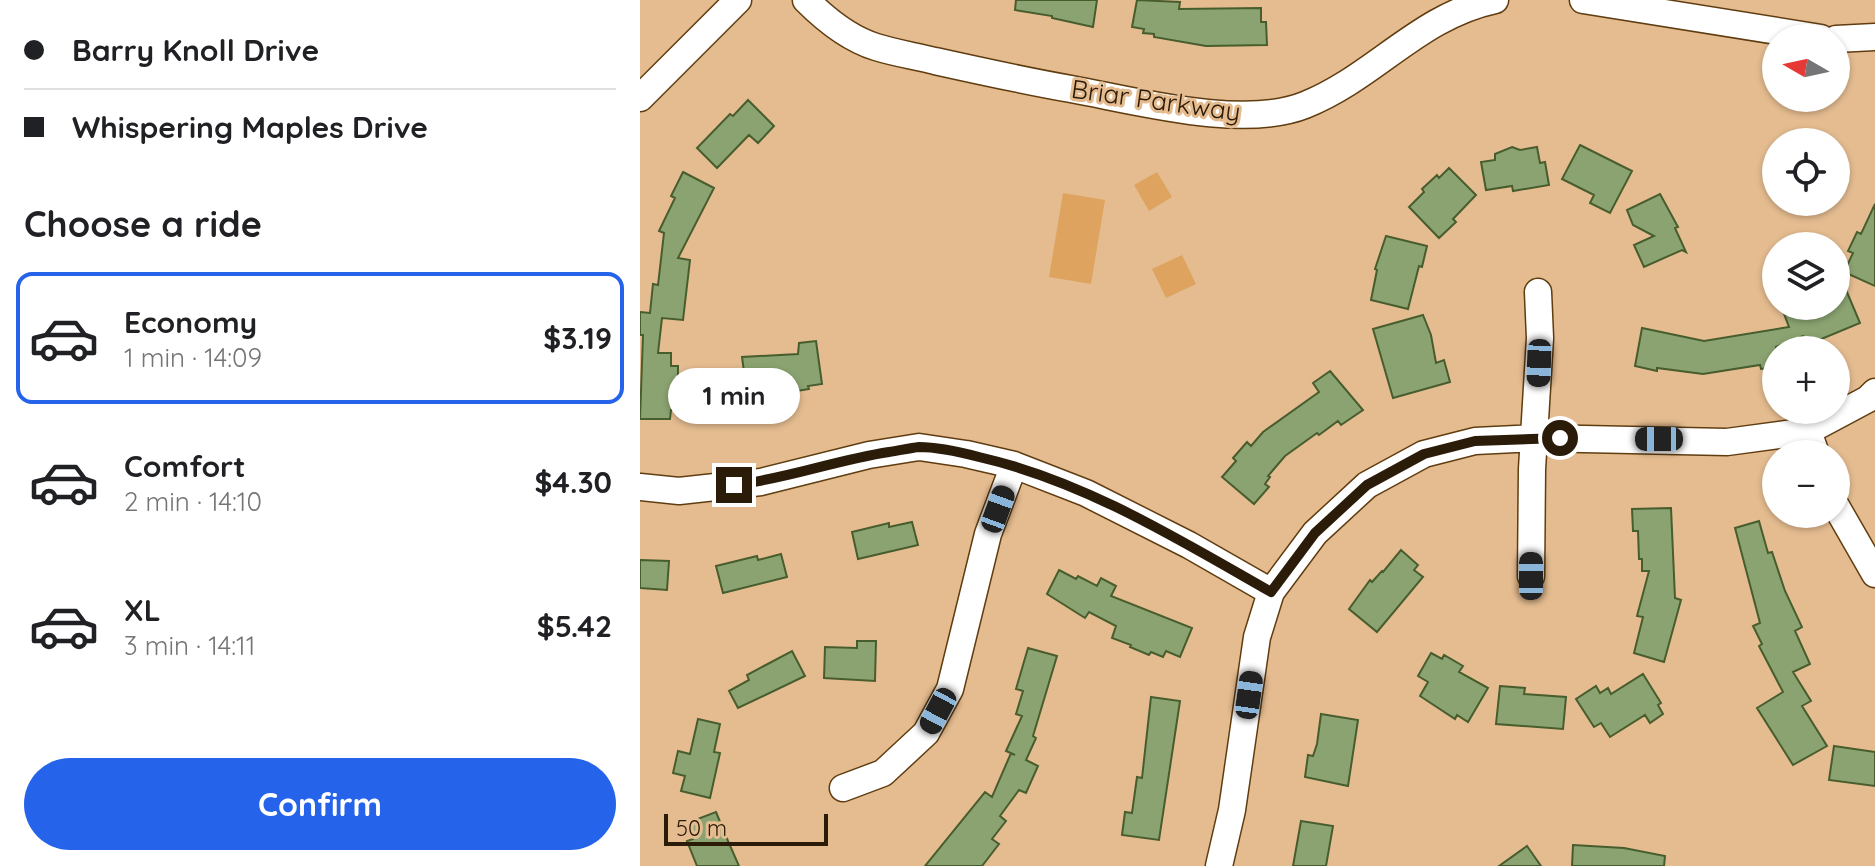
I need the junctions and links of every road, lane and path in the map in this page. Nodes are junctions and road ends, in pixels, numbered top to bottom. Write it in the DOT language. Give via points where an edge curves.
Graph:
graph roads {
  1 [pos="738,0"];
  2 [pos="806,0"];
  3 [pos="1495,0"];
  4 [pos="1583,0"];
  5 [pos="1762,29"];
  6 [pos="1875,37"];
  7 [pos="1850,38"];
  8 [pos="640,98"];
  9 [pos="1538,292"];
  10 [pos="1875,392"];
  11 [pos="1536,438"];
  12 [pos="1815,440"];
  13 [pos="1762,442"];
  14 [pos="1014,465"];
  15 [pos="640,487"];
  16 [pos="1849,528"];
  17 [pos="1875,574"];
  18 [pos="1531,576"];
  19 [pos="1271,592"];
  20 [pos="843,788"];
  21 [pos="1219,866"];
  1 -- 8 [label="street"];
  2 -- 3 [label="street, Briar Parkway" via="825,19 873,46 1012,79 1196,111 1258,114 1303,106 1360,77 1421,30 1472,5"];
  4 -- 5 [label="street"];
  6 -- 7 [label="street"];
  9 -- 11 [label="street"];
  10 -- 12 [label="street"];
  11 -- 13 [label="street"];
  11 -- 18 [label="street"];
  11 -- 19 [label="street" via="1475,441 1424,454 1367,485 1315,533"];
  14 -- 15 [label="street" via="919,447 761,482 679,491"];
  14 -- 19 [label="street" via="1099,499"];
  14 -- 20 [label="street" via="988,534 950,689 926,733 883,773"];
  16 -- 17 [label="street"];
  19 -- 21 [label="street" via="1257,637"];
}
